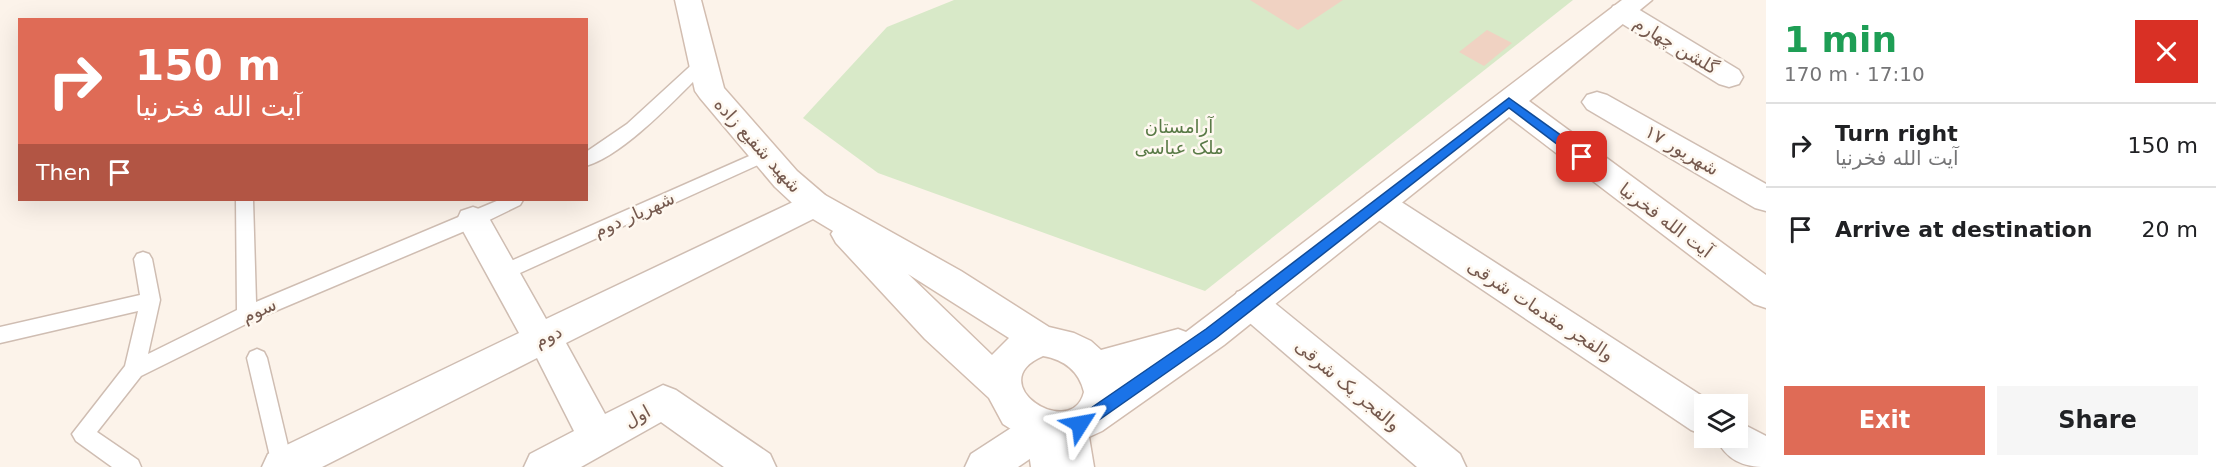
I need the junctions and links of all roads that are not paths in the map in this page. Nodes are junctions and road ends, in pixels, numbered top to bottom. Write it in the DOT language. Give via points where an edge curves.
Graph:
graph roads {
  1 [pos="688,0"];
  2 [pos="1631,6"];
  3 [pos="703,63"];
  4 [pos="1729,77"];
  5 [pos="1509,102"];
  6 [pos="1598,102"];
  7 [pos="765,155"];
  8 [pos="588,159"];
  9 [pos="1766,199"];
  10 [pos="244,201"];
  11 [pos="512,201"];
  12 [pos="1378,203"];
  13 [pos="820,207"];
  14 [pos="473,220"];
  15 [pos="143,259"];
  16 [pos="502,273"];
  17 [pos="1766,294"];
  18 [pos="150,300"];
  19 [pos="1249,302"];
  20 [pos="247,314"];
  21 [pos="538,330"];
  22 [pos="1211,334"];
  23 [pos="0,335"];
  24 [pos="1042,341"];
  25 [pos="257,358"];
  26 [pos="1095,367"];
  27 [pos="134,370"];
  28 [pos="1002,387"];
  29 [pos="1694,411"];
  30 [pos="1068,424"];
  31 [pos="597,438"];
  32 [pos="1748,446"];
  33 [pos="1766,458"];
  34 [pos="282,466"];
  35 [pos="130,467"];
  36 [pos="544,467"];
  37 [pos="756,467"];
  38 [pos="985,467"];
  39 [pos="1051,467"];
  40 [pos="1074,467"];
  41 [pos="1446,467"];
  1 -- 3 [label="street, شهید شفیع زاده"];
  2 -- 4 [label="street, گلشن چهارم"];
  2 -- 5 [label="street"];
  3 -- 7 [label="street, شهید شفیع زاده" via="710,92"];
  3 -- 8 [label="lane" via="602,152"];
  5 -- 12 [label="street"];
  5 -- 17 [label="street, آیت الله فخرنیا"];
  6 -- 9 [label="street, ۱۷ شهریور"];
  7 -- 13 [label="street, شهید شفیع زاده" via="786,179"];
  7 -- 16 [label="lane, شهریار دوم"];
  10 -- 20 [label="lane"];
  11 -- 14 [label="lane, سوم"];
  12 -- 19 [label="street"];
  12 -- 29 [label="street, والفجر مقدمات شرقی"];
  13 -- 21 [label="street, دوم"];
  13 -- 24 [label="street, شهید شفیع زاده"];
  13 -- 28 [label="street, شهید شفیع زاده" via="938,328"];
  14 -- 16 [label="street"];
  14 -- 20 [label="lane, سوم"];
  15 -- 18 [label="lane"];
  16 -- 21 [label="street"];
  18 -- 23 [label="lane"];
  18 -- 27 [label="lane"];
  19 -- 22 [label="street"];
  19 -- 41 [label="street, والفجر یک شرقی"];
  20 -- 27 [label="lane, سوم"];
  21 -- 31 [label="street"];
  21 -- 34 [label="street, دوم"];
  22 -- 26 [label="street"];
  22 -- 30 [label="street"];
  24 -- 26 [label="street, شهید شفیع زاده" via="1077,350"];
  24 -- 28 [label="street" via="1016,351 1002,373"];
  25 -- 34 [label="lane"];
  26 -- 30 [label="street" via="1101,380 1098,407"];
  27 -- 35 [label="lane, سوم" via="83,434"];
  28 -- 30 [label="street, شهید شفیع زاده" via="1007,400 1030,422"];
  30 -- 38 [label="street"];
  30 -- 39 [label="street"];
  30 -- 40 [label="street"];
  31 -- 36 [label="street, اول"];
  31 -- 37 [label="street, اول" via="663,402"];
  32 -- 33 [label="street"];
}
